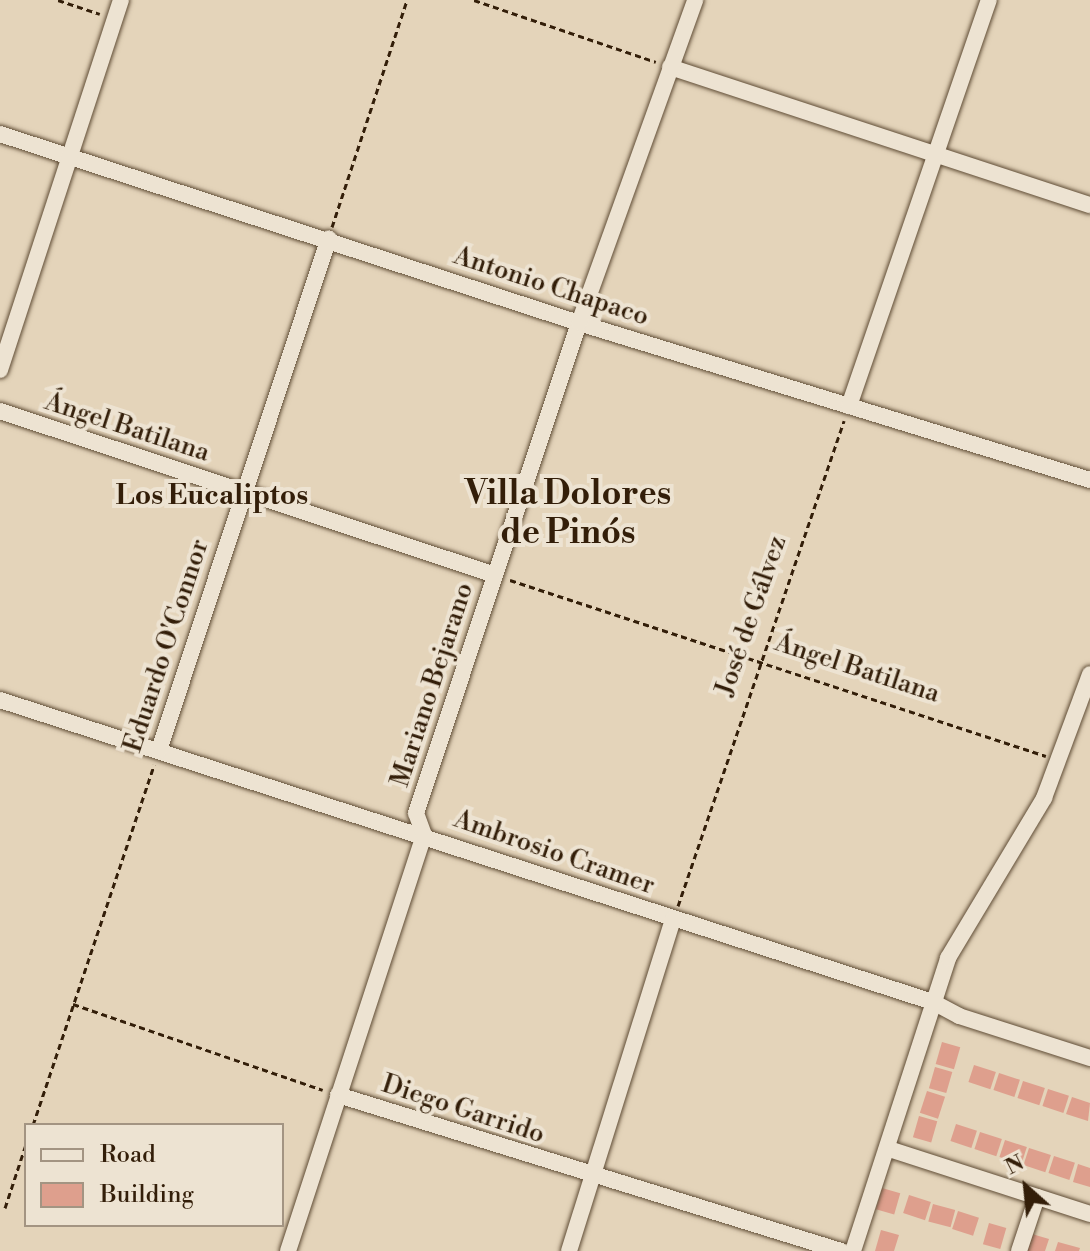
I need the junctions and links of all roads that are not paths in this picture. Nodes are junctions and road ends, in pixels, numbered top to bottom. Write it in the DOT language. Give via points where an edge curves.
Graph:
graph roads {
  1 [pos="121,0"];
  2 [pos="695,0"];
  3 [pos="989,0"];
  4 [pos="670,67"];
  5 [pos="0,134"];
  6 [pos="935,155"];
  7 [pos="68,157"];
  8 [pos="1090,205"];
  9 [pos="329,238"];
  10 [pos="579,323"];
  11 [pos="0,370"];
  12 [pos="849,406"];
  13 [pos="0,411"];
  14 [pos="1090,480"];
  15 [pos="242,491"];
  16 [pos="495,575"];
  17 [pos="1090,674"];
  18 [pos="0,700"];
  19 [pos="159,750"];
  20 [pos="424,835"];
  21 [pos="673,919"];
  22 [pos="933,1002"];
  23 [pos="1090,1058"];
  24 [pos="338,1095"];
  25 [pos="889,1149"];
  26 [pos="592,1176"];
  27 [pos="1037,1197"];
  28 [pos="1090,1214"];
  29 [pos="288,1251"];
  30 [pos="569,1251"];
  31 [pos="841,1251"];
  32 [pos="853,1251"];
  33 [pos="1019,1251"];
  1 -- 7 [label="street"];
  2 -- 4 [label="street, Mariano Bejarano"];
  3 -- 6 [label="street"];
  4 -- 6 [label="street"];
  4 -- 10 [label="street, Mariano Bejarano"];
  5 -- 7 [label="street, Antonio Chapaco"];
  6 -- 8 [label="street"];
  6 -- 12 [label="street"];
  7 -- 9 [label="street, Antonio Chapaco"];
  7 -- 11 [label="street"];
  9 -- 10 [label="street, Antonio Chapaco"];
  9 -- 15 [label="street, Eduardo O'Connor"];
  10 -- 12 [label="street, Antonio Chapaco"];
  10 -- 16 [label="street, Mariano Bejarano"];
  12 -- 14 [label="street, Antonio Chapaco"];
  13 -- 15 [label="street, Ángel Batilana"];
  15 -- 16 [label="street, Ángel Batilana"];
  15 -- 19 [label="street, Eduardo O'Connor"];
  16 -- 20 [label="street, Mariano Bejarano" via="416,813"];
  17 -- 22 [label="street" via="1060,761 1033,816 956,940"];
  18 -- 19 [label="street, Ambrosio Cramer"];
  19 -- 20 [label="street, Ambrosio Cramer"];
  20 -- 21 [label="street, Ambrosio Cramer"];
  20 -- 24 [label="street, Mariano Bejarano"];
  21 -- 22 [label="street, Ambrosio Cramer"];
  21 -- 26 [label="street"];
  22 -- 23 [label="street, Ambrosio Cramer" via="959,1016"];
  22 -- 25 [label="street"];
  24 -- 26 [label="street, Diego Garrido"];
  24 -- 29 [label="street, Mariano Bejarano"];
  25 -- 27 [label="street"];
  25 -- 32 [label="street"];
  26 -- 30 [label="street"];
  26 -- 31 [label="street, Diego Garrido"];
  27 -- 28 [label="street"];
  27 -- 33 [label="street"];
}
